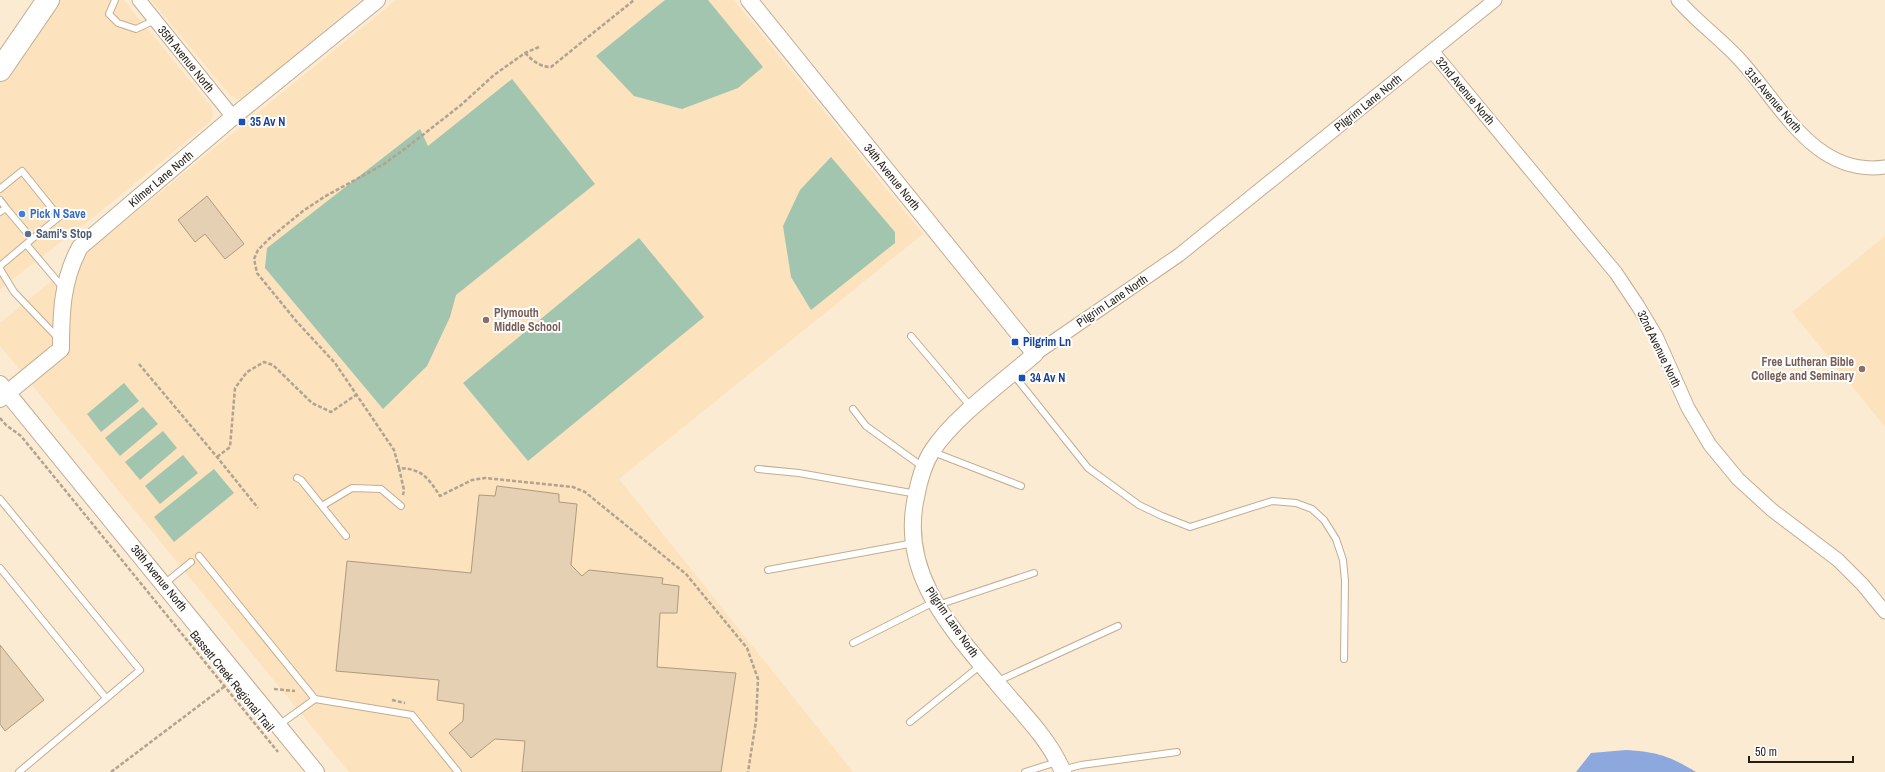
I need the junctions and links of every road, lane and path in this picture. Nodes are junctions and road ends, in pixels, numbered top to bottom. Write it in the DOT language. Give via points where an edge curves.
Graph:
graph roads {
  1 [pos="48,0"];
  2 [pos="114,0"];
  3 [pos="139,0"];
  4 [pos="377,0"];
  5 [pos="634,0"];
  6 [pos="749,0"];
  7 [pos="1495,0"];
  8 [pos="1678,0"];
  9 [pos="155,20"];
  10 [pos="539,47"];
  11 [pos="1432,51"];
  12 [pos="525,53"];
  13 [pos="0,70"];
  14 [pos="233,117"];
  15 [pos="1885,167"];
  16 [pos="0,189"];
  17 [pos="0,200"];
  18 [pos="6,208"];
  19 [pos="0,212"];
  20 [pos="32,239"];
  21 [pos="26,244"];
  22 [pos="0,268"];
  23 [pos="64,289"];
  24 [pos="911,336"];
  25 [pos="61,340"];
  26 [pos="1035,354"];
  27 [pos="138,364"];
  28 [pos="1013,374"];
  29 [pos="2,392"];
  30 [pos="356,395"];
  31 [pos="853,409"];
  32 [pos="972,409"];
  33 [pos="0,418"];
  34 [pos="932,452"];
  35 [pos="217,457"];
  36 [pos="399,468"];
  37 [pos="925,468"];
  38 [pos="758,469"];
  39 [pos="297,478"];
  40 [pos="1021,486"];
  41 [pos="916,494"];
  42 [pos="0,499"];
  43 [pos="322,506"];
  44 [pos="401,506"];
  45 [pos="258,508"];
  46 [pos="346,536"];
  47 [pos="914,543"];
  48 [pos="200,556"];
  49 [pos="190,562"];
  50 [pos="0,568"];
  51 [pos="768,570"];
  52 [pos="1034,573"];
  53 [pos="164,584"];
  54 [pos="936,604"];
  55 [pos="1885,612"];
  56 [pos="1118,626"];
  57 [pos="853,643"];
  58 [pos="1344,659"];
  59 [pos="982,664"];
  60 [pos="238,674"];
  61 [pos="996,682"];
  62 [pos="224,686"];
  63 [pos="106,698"];
  64 [pos="315,699"];
  65 [pos="910,722"];
  66 [pos="278,726"];
  67 [pos="1177,752"];
  68 [pos="280,754"];
  69 [pos="1062,768"];
  70 [pos="19,772"];
  71 [pos="111,772"];
  72 [pos="316,772"];
  73 [pos="458,772"];
  74 [pos="748,772"];
  75 [pos="1025,772"];
  1 -- 13 [label="highway"];
  2 -- 9 [label="lane" via="108,14 118,23 136,29"];
  3 -- 9 [label="street, 35th Avenue North"];
  4 -- 14 [label="street, Kilmer Lane North"];
  5 -- 12 [label="path" via="551,68 534,62"];
  6 -- 26 [label="street, 34th Avenue North"];
  7 -- 11 [label="street, Pilgrim Lane North"];
  8 -- 15 [label="street, 31st Avenue North" via="1741,60 1815,148 1833,159 1848,164 1866,168"];
  9 -- 14 [label="street, 35th Avenue North"];
  10 -- 12 [label="path"];
  11 -- 26 [label="street, Pilgrim Lane North" via="1179,255"];
  11 -- 55 [label="street, 32nd Avenue North" via="1616,273 1656,336 1688,408 1715,450 1738,479 1772,510 1838,560"];
  12 -- 30 [label="path" via="494,75 461,105 406,148 384,164 303,211 258,250 254,259 257,273 335,363"];
  14 -- 23 [label="street, Kilmer Lane North" via="80,247"];
  16 -- 20 [label="lane" via="22,172 59,217"];
  17 -- 18 [label="lane"];
  18 -- 19 [label="lane"];
  18 -- 20 [label="lane"];
  20 -- 21 [label="lane"];
  21 -- 22 [label="lane" via="14,250"];
  21 -- 23 [label="lane"];
  22 -- 25 [label="lane" via="14,292"];
  23 -- 25 [label="street, Kilmer Lane North"];
  24 -- 32 [label="lane"];
  25 -- 29 [label="street, Kilmer Lane North" via="61,349"];
  26 -- 28 [label="street, Pilgrim Lane North"];
  27 -- 35 [label="path"];
  28 -- 32 [label="street, Pilgrim Lane North"];
  28 -- 58 [label="lane" via="1088,468 1138,504 1162,516 1190,527 1272,501 1296,503 1312,509 1324,520 1336,539 1343,560"];
  29 -- 53 [label="street, 36th Avenue North"];
  30 -- 35 [label="path" via="330,412 312,403 273,365 264,362 247,372 236,388 230,447"];
  30 -- 36 [label="path" via="394,450"];
  31 -- 37 [label="lane" via="866,426"];
  32 -- 34 [label="street, Pilgrim Lane North" via="950,429"];
  33 -- 62 [label="path, Bassett Creek Regional Trail" via="21,436"];
  34 -- 37 [label="street, Pilgrim Lane North"];
  34 -- 40 [label="lane"];
  35 -- 45 [label="path"];
  36 -- 44 [label="path" via="404,490"];
  36 -- 74 [label="path" via="421,473 429,479 440,496 472,480 485,478 573,486 585,492 686,574 747,648 758,679 756,721"];
  37 -- 41 [label="street, Pilgrim Lane North"];
  38 -- 41 [label="lane" via="799,473"];
  39 -- 43 [label="lane"];
  41 -- 47 [label="street, Pilgrim Lane North"];
  42 -- 63 [label="lane" via="140,670"];
  43 -- 44 [label="lane" via="352,488 382,489"];
  43 -- 46 [label="lane"];
  47 -- 51 [label="lane"];
  47 -- 54 [label="street, Pilgrim Lane North" via="924,584"];
  48 -- 64 [label="lane"];
  49 -- 53 [label="lane"];
  50 -- 63 [label="lane"];
  52 -- 54 [label="lane"];
  53 -- 60 [label="street, 36th Avenue North"];
  54 -- 57 [label="lane"];
  54 -- 59 [label="street, Pilgrim Lane North"];
  56 -- 61 [label="lane"];
  59 -- 61 [label="street, Pilgrim Lane North"];
  59 -- 65 [label="lane"];
  60 -- 62 [label="path"];
  60 -- 66 [label="street, 36th Avenue North"];
  61 -- 69 [label="street, Pilgrim Lane North" via="1041,735"];
  62 -- 68 [label="path, Bassett Creek Regional Trail"];
  62 -- 71 [label="path"];
  63 -- 70 [label="lane"];
  64 -- 66 [label="lane"];
  64 -- 73 [label="lane" via="412,715"];
  66 -- 72 [label="street, 36th Avenue North"];
  67 -- 69 [label="lane"];
  69 -- 75 [label="lane"];
}
